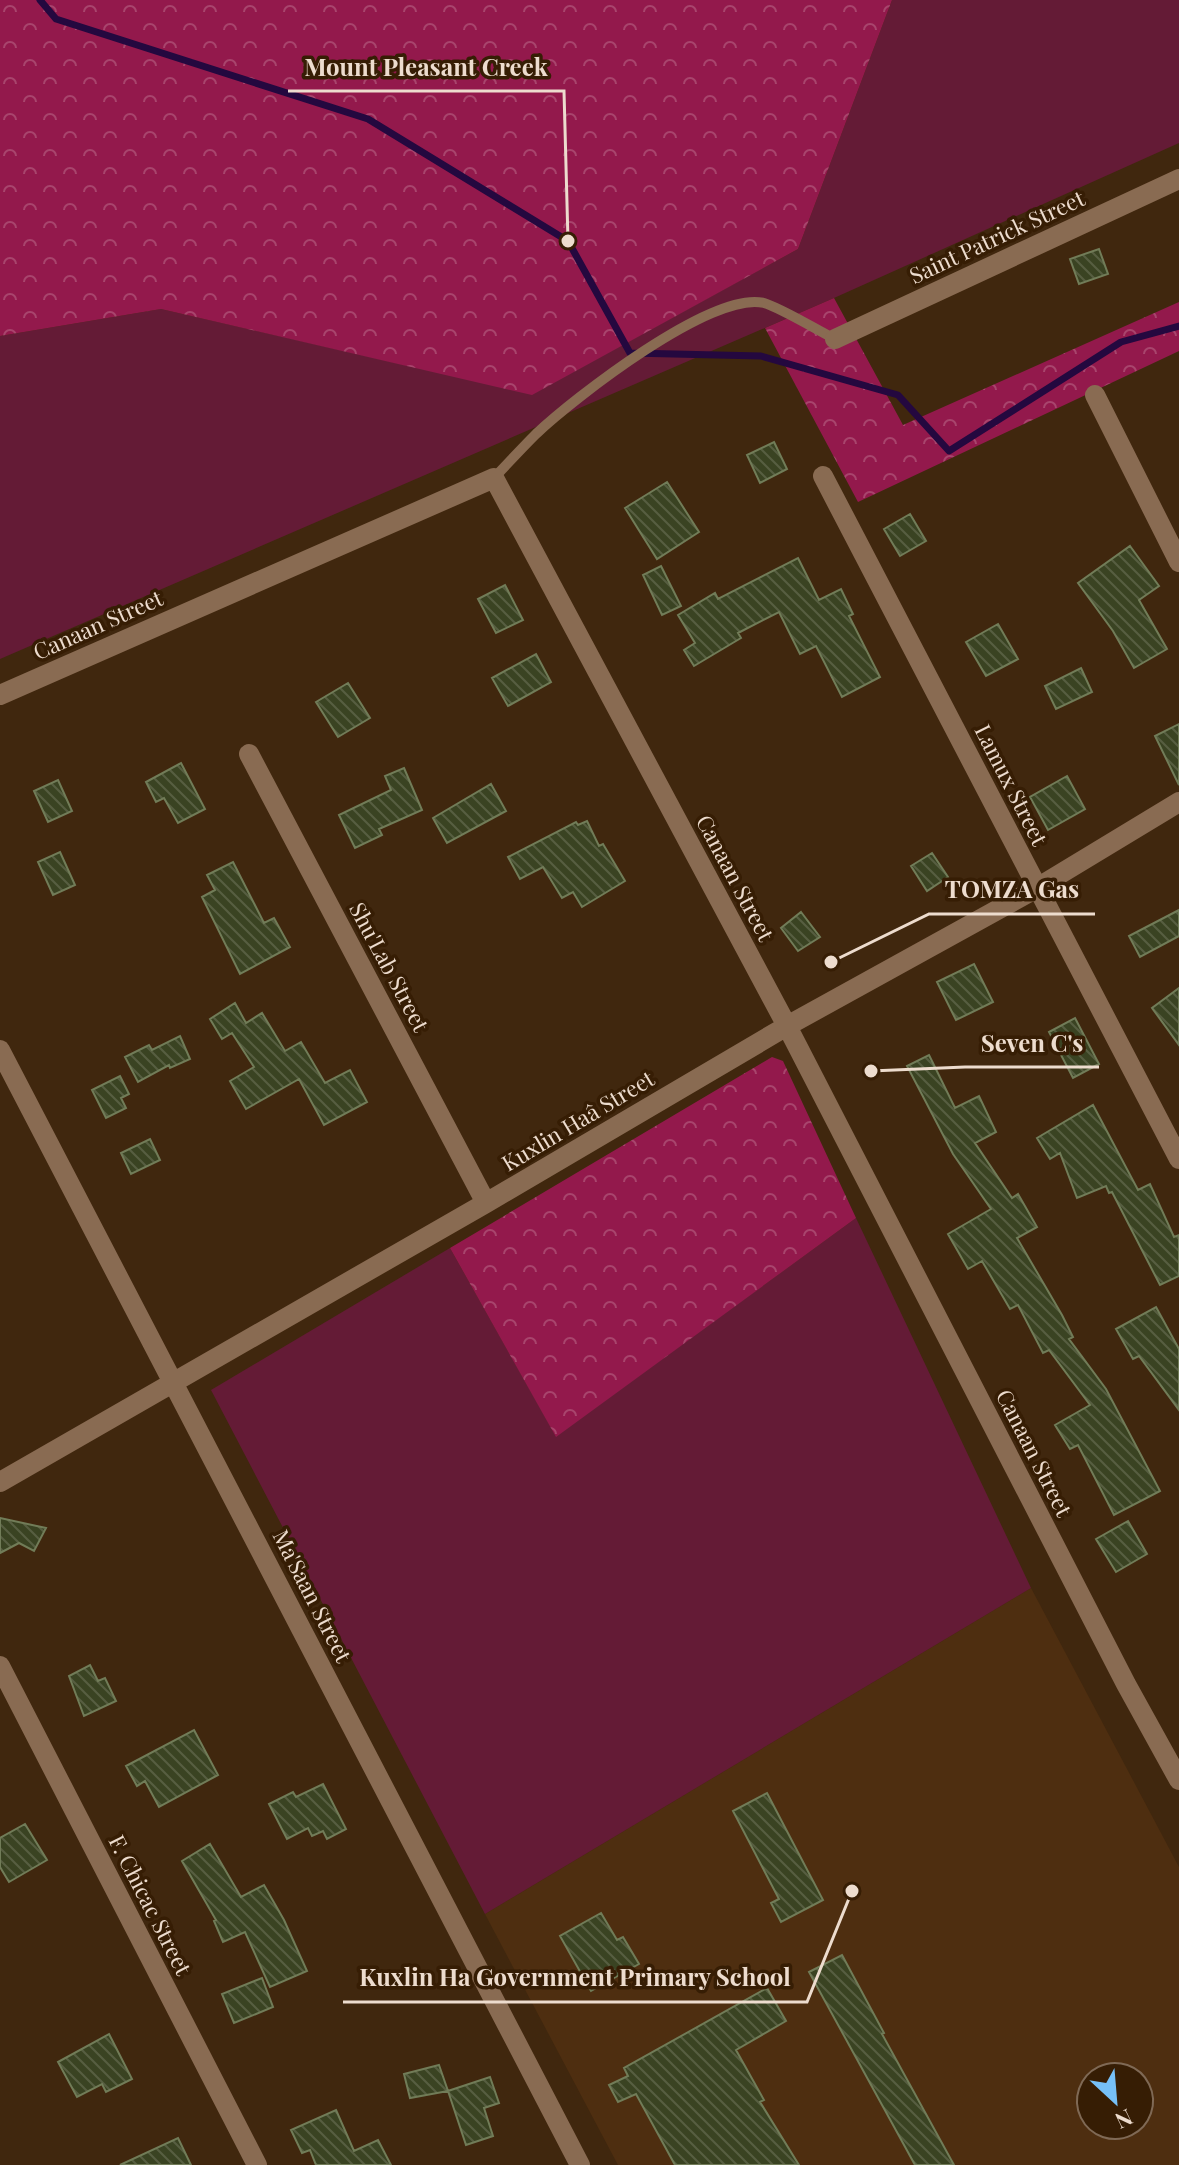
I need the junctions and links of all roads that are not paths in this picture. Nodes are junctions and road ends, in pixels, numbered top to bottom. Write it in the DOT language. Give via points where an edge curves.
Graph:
graph roads {
  1 [pos="1179,179"];
  2 [pos="835,339"];
  3 [pos="1095,395"];
  4 [pos="823,476"];
  5 [pos="494,478"];
  6 [pos="1179,562"];
  7 [pos="0,695"];
  8 [pos="249,754"];
  9 [pos="1179,802"];
  10 [pos="1037,888"];
  11 [pos="787,1026"];
  12 [pos="0,1050"];
  13 [pos="1179,1159"];
  14 [pos="486,1203"];
  15 [pos="174,1383"];
  16 [pos="0,1482"];
  17 [pos="0,1666"];
  18 [pos="1179,1780"];
  19 [pos="257,2165"];
  20 [pos="580,2165"];
  1 -- 2 [label="street, Saint Patrick Street"];
  2 -- 5 [label="lane" via="764,303 737,303 712,313 585,392"];
  3 -- 6 [label="street"];
  4 -- 10 [label="street, Lamux Street"];
  5 -- 7 [label="street, Canaan Street"];
  5 -- 11 [label="street, Canaan Street"];
  8 -- 14 [label="street, Shu'Lab Street"];
  9 -- 10 [label="street, Kuxlin Haâ Street"];
  10 -- 11 [label="street, Kuxlin Haâ Street"];
  10 -- 13 [label="street, Lamux Street"];
  11 -- 14 [label="street, Kuxlin Haâ Street"];
  11 -- 18 [label="street, Canaan Street"];
  12 -- 15 [label="street, Ma'Saan Street"];
  14 -- 15 [label="street, Kuxlin Haâ Street"];
  15 -- 16 [label="street, Kuxlin Haâ Street"];
  15 -- 20 [label="street, Ma'Saan Street"];
  17 -- 19 [label="street, F. Chicac Street"];
}
